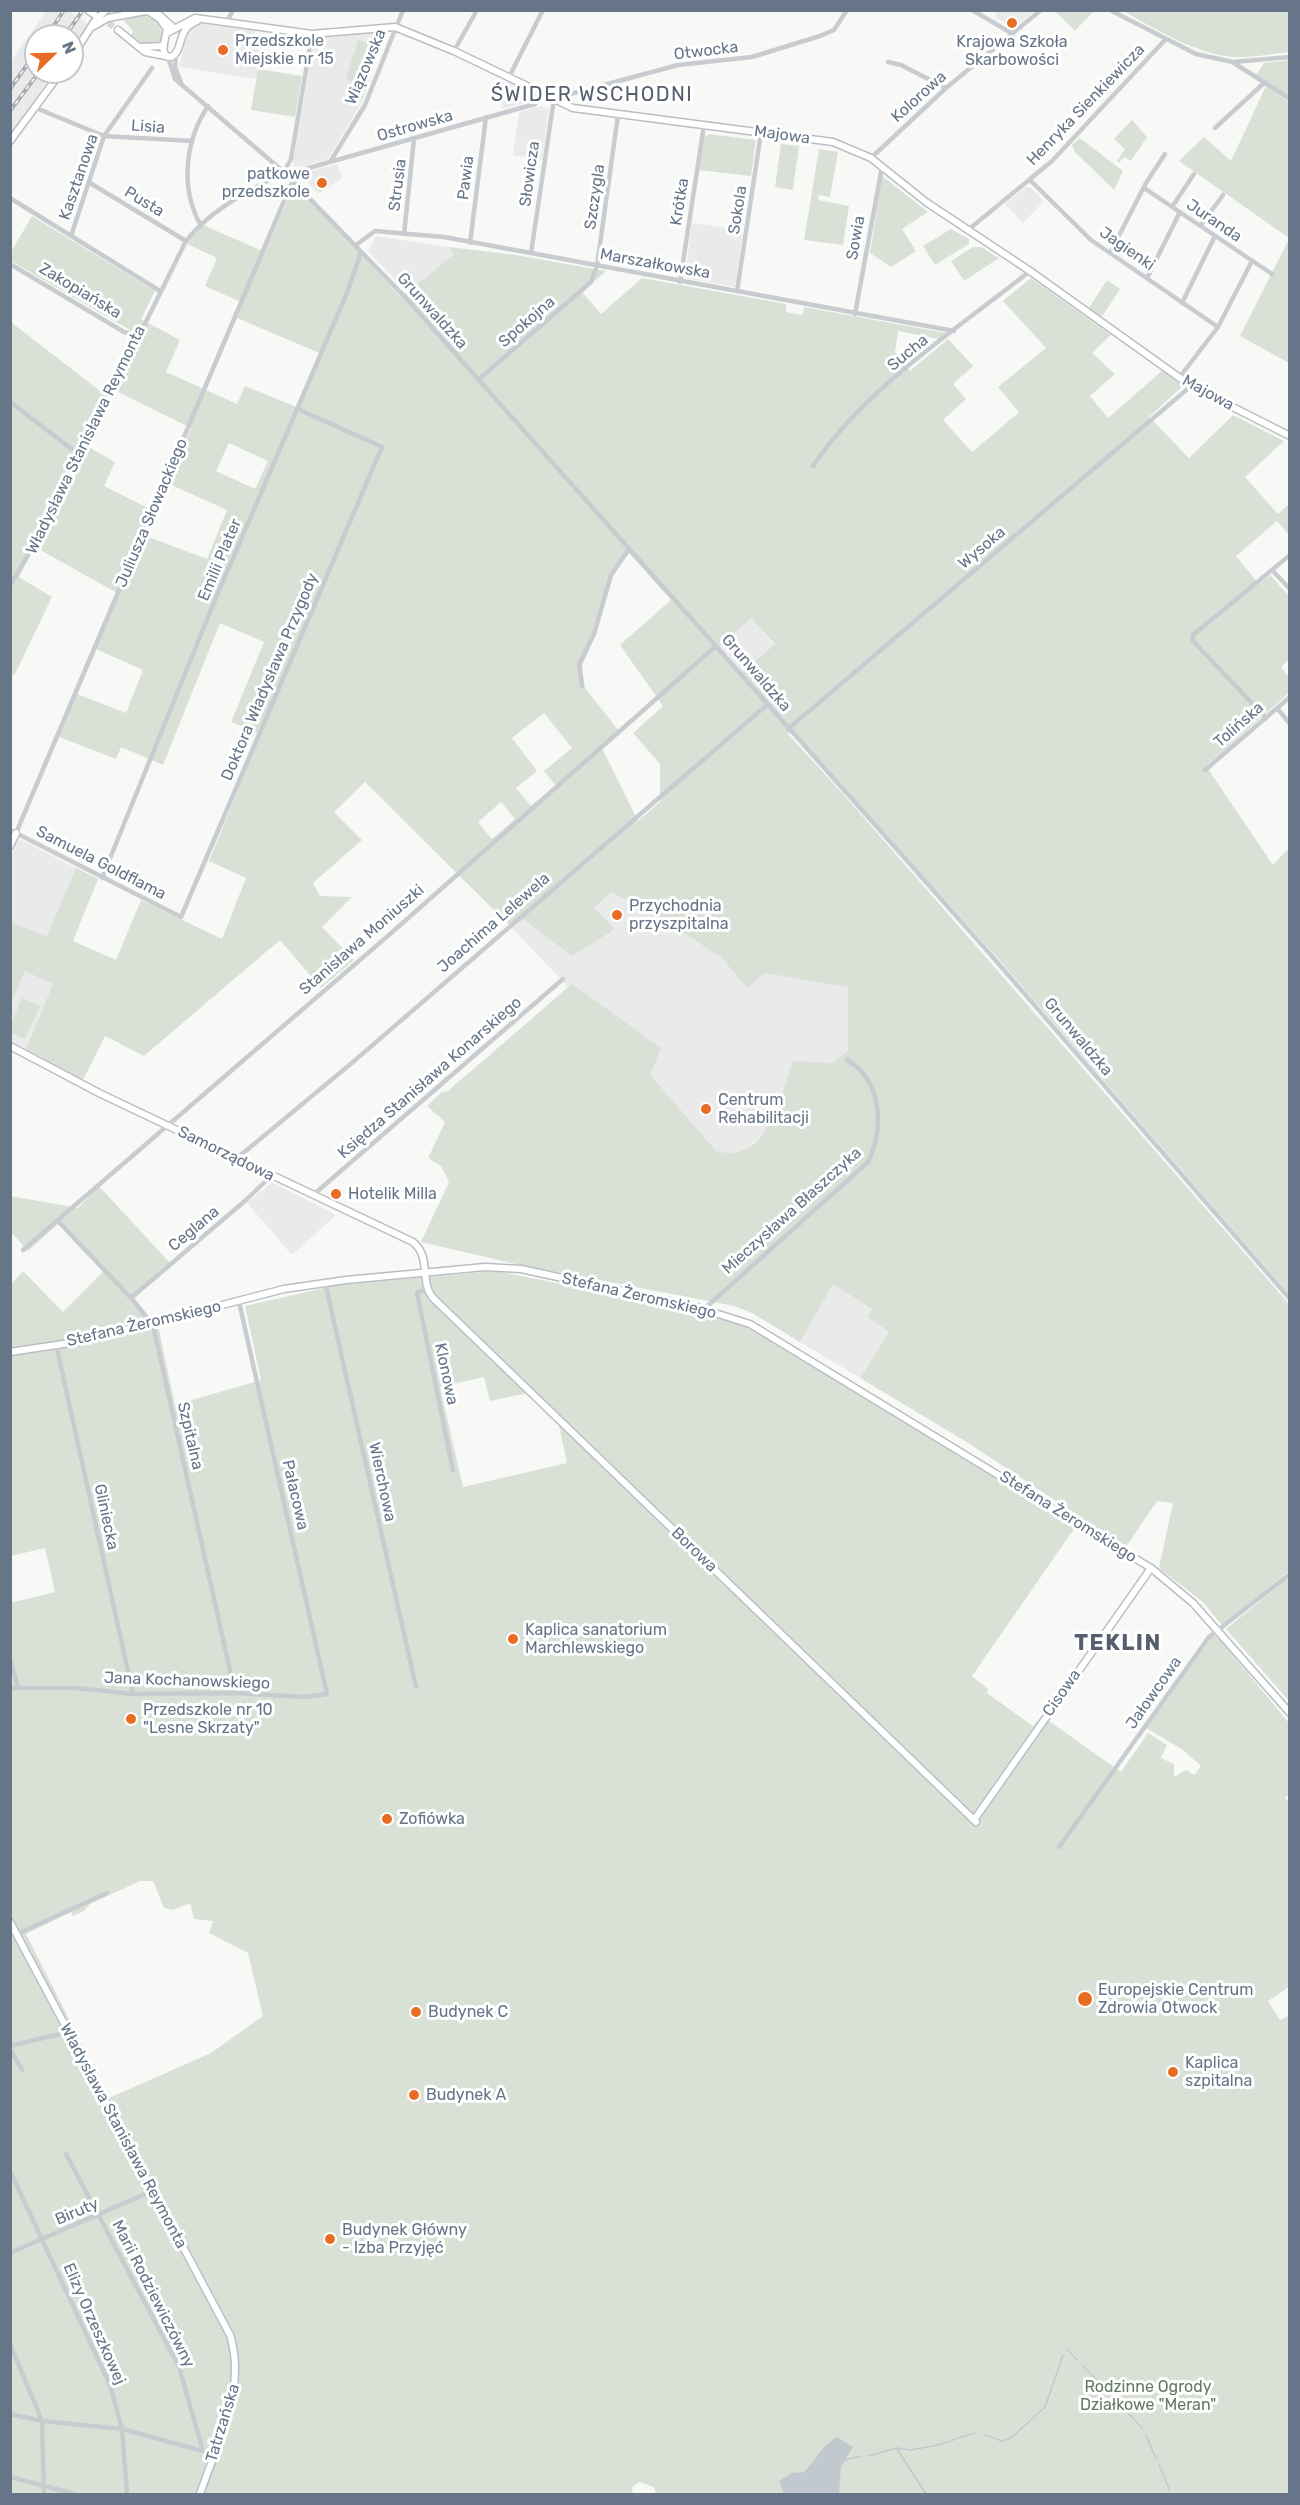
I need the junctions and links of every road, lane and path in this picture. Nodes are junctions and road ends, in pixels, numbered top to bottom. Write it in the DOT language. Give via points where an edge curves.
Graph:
graph roads {
  1 [pos="107,10"];
  2 [pos="233,10"];
  3 [pos="403,10"];
  4 [pos="477,10"];
  5 [pos="543,10"];
  6 [pos="847,10"];
  7 [pos="972,10"];
  8 [pos="1041,10"];
  9 [pos="1110,10"];
  10 [pos="145,11"];
  11 [pos="117,15"];
  12 [pos="204,20"];
  13 [pos="227,22"];
  14 [pos="92,27"];
  15 [pos="395,27"];
  16 [pos="175,28"];
  17 [pos="118,30"];
  18 [pos="167,33"];
  19 [pos="312,34"];
  20 [pos="1013,34"];
  21 [pos="181,35"];
  22 [pos="84,39"];
  23 [pos="1165,40"];
  24 [pos="138,46"];
  25 [pos="164,46"];
  26 [pos="454,51"];
  27 [pos="176,54"];
  28 [pos="166,56"];
  29 [pos="1290,57"];
  30 [pos="1255,61"];
  31 [pos="888,62"];
  32 [pos="1233,62"];
  33 [pos="152,68"];
  34 [pos="1251,74"];
  35 [pos="509,77"];
  36 [pos="1264,83"];
  37 [pos="53,84"];
  38 [pos="182,85"];
  39 [pos="946,88"];
  40 [pos="573,93"];
  41 [pos="543,94"];
  42 [pos="1290,99"];
  43 [pos="556,100"];
  44 [pos="208,106"];
  45 [pos="569,106"];
  46 [pos="36,108"];
  47 [pos="618,115"];
  48 [pos="486,117"];
  49 [pos="705,125"];
  50 [pos="1215,128"];
  51 [pos="762,133"];
  52 [pos="104,136"];
  53 [pos="414,139"];
  54 [pos="10,141"];
  55 [pos="192,141"];
  56 [pos="1165,154"];
  57 [pos="871,158"];
  58 [pos="330,162"];
  59 [pos="882,167"];
  60 [pos="284,172"];
  61 [pos="1194,174"];
  62 [pos="293,180"];
  63 [pos="1030,180"];
  64 [pos="90,183"];
  65 [pos="1144,188"];
  66 [pos="1222,195"];
  67 [pos="10,198"];
  68 [pos="1172,207"];
  69 [pos="1180,212"];
  70 [pos="200,224"];
  71 [pos="1201,225"];
  72 [pos="968,230"];
  73 [pos="404,234"];
  74 [pos="71,236"];
  75 [pos="1215,236"];
  76 [pos="186,241"];
  77 [pos="470,243"];
  78 [pos="356,246"];
  79 [pos="361,252"];
  80 [pos="1110,253"];
  81 [pos="531,254"];
  82 [pos="1252,261"];
  83 [pos="10,264"];
  84 [pos="597,266"];
  85 [pos="1030,271"];
  86 [pos="1272,274"];
  87 [pos="1147,278"];
  88 [pos="591,282"];
  89 [pos="680,282"];
  90 [pos="160,291"];
  91 [pos="736,291"];
  92 [pos="1182,303"];
  93 [pos="855,314"];
  94 [pos="1218,327"];
  95 [pos="954,332"];
  96 [pos="138,336"];
  97 [pos="1179,378"];
  98 [pos="478,380"];
  99 [pos="1191,386"];
  100 [pos="10,402"];
  101 [pos="298,409"];
  102 [pos="1290,426"];
  103 [pos="1288,435"];
  104 [pos="77,453"];
  105 [pos="813,466"];
  106 [pos="629,549"];
  107 [pos="1290,555"];
  108 [pos="1272,570"];
  109 [pos="10,586"];
  110 [pos="1290,589"];
  111 [pos="716,646"];
  112 [pos="582,686"];
  113 [pos="1290,698"];
  114 [pos="768,704"];
  115 [pos="1277,708"];
  116 [pos="1266,718"];
  117 [pos="1290,723"];
  118 [pos="788,729"];
  119 [pos="1205,770"];
  120 [pos="13,831"];
  121 [pos="10,846"];
  122 [pos="102,878"];
  123 [pos="181,917"];
  124 [pos="563,979"];
  125 [pos="10,1046"];
  126 [pos="847,1060"];
  127 [pos="166,1126"];
  128 [pos="236,1159"];
  129 [pos="271,1176"];
  130 [pos="313,1196"];
  131 [pos="57,1220"];
  132 [pos="23,1250"];
  133 [pos="426,1272"];
  134 [pos="325,1282"];
  135 [pos="427,1288"];
  136 [pos="131,1298"];
  137 [pos="1290,1299"];
  138 [pos="239,1302"];
  139 [pos="704,1309"];
  140 [pos="153,1325"];
  141 [pos="56,1344"];
  142 [pos="10,1352"];
  143 [pos="453,1470"];
  144 [pos="1151,1568"];
  145 [pos="1290,1574"];
  146 [pos="1217,1630"];
  147 [pos="10,1659"];
  148 [pos="416,1687"];
  149 [pos="10,1688"];
  150 [pos="18,1688"];
  151 [pos="234,1693"];
  152 [pos="133,1694"];
  153 [pos="327,1694"];
  154 [pos="1290,1713"];
  155 [pos="975,1821"];
  156 [pos="1059,1847"];
  157 [pos="106,1893"];
  158 [pos="10,1922"];
  159 [pos="17,1934"];
  160 [pos="68,2032"];
  161 [pos="10,2047"];
  162 [pos="22,2070"];
  163 [pos="66,2154"];
  164 [pos="10,2171"];
  165 [pos="152,2191"];
  166 [pos="100,2216"];
  167 [pos="42,2240"];
  168 [pos="10,2253"];
  169 [pos="10,2344"];
  170 [pos="234,2350"];
  171 [pos="10,2414"];
  172 [pos="42,2421"];
  173 [pos="122,2429"];
  174 [pos="203,2451"];
  175 [pos="214,2454"];
  176 [pos="10,2477"];
  177 [pos="45,2486"];
  178 [pos="44,2494"];
  179 [pos="75,2494"];
  180 [pos="128,2494"];
  181 [pos="201,2494"];
  1 -- 11 [label="street"];
  1 -- 14 [label="street"];
  2 -- 13 [label="street"];
  3 -- 15 [label="street, Wiązowska"];
  4 -- 26 [label="street"];
  5 -- 35 [label="street"];
  6 -- 40 [label="street, Otwocka" via="834,30 752,57 678,64"];
  7 -- 20 [label="street"];
  8 -- 20 [label="street, Kolorowa"];
  9 -- 23 [label="street"];
  10 -- 11 [label="street"];
  10 -- 16 [label="street" via="161,15"];
  10 -- 18 [label="street" via="160,19"];
  11 -- 14 [label="street"];
  12 -- 13 [label="street, Majowa"];
  12 -- 16 [label="street" via="190,19"];
  12 -- 21 [label="street" via="189,25"];
  13 -- 19 [label="street, Majowa"];
  14 -- 22 [label="street"];
  15 -- 19 [label="street, Majowa"];
  15 -- 26 [label="street, Majowa"];
  15 -- 58 [label="street, Wiązowska" via="365,105"];
  16 -- 18 [label="street"];
  16 -- 21 [label="street"];
  17 -- 24 [label="street"];
  18 -- 25 [label="street"];
  19 -- 60 [label="street" via="291,159"];
  20 -- 39 [label="street, Kolorowa"];
  21 -- 27 [label="street"];
  23 -- 32 [label="street" via="1196,54"];
  23 -- 63 [label="street, Henryka Sienkiewicza"];
  24 -- 25 [label="street"];
  24 -- 28 [label="street" via="144,52"];
  25 -- 28 [label="street"];
  26 -- 35 [label="street, Majowa"];
  27 -- 28 [label="street"];
  27 -- 38 [label="street" via="176,72"];
  28 -- 38 [label="street, Grunwaldzka" via="171,72"];
  29 -- 30 [label="street"];
  30 -- 32 [label="street"];
  30 -- 34 [label="street"];
  31 -- 39 [label="street"];
  32 -- 34 [label="street"];
  33 -- 52 [label="street, Kasztanowa"];
  34 -- 36 [label="street"];
  35 -- 41 [label="street, Majowa"];
  36 -- 42 [label="street"];
  36 -- 50 [label="street"];
  37 -- 46 [label="street"];
  38 -- 44 [label="street, Grunwaldzka"];
  39 -- 57 [label="street, Kolorowa"];
  40 -- 43 [label="street, Otwocka"];
  40 -- 45 [label="street"];
  41 -- 43 [label="street, Majowa"];
  41 -- 48 [label="street, Ostrowska" via="535,104"];
  43 -- 45 [label="street, Majowa"];
  43 -- 81 [label="street, Słowicza"];
  44 -- 55 [label="street"];
  44 -- 60 [label="street, Grunwaldzka"];
  45 -- 47 [label="street, Majowa"];
  46 -- 52 [label="street, Lisia"];
  46 -- 54 [label="street"];
  47 -- 49 [label="street, Majowa"];
  47 -- 84 [label="street, Szczygla"];
  48 -- 53 [label="street, Ostrowska"];
  48 -- 77 [label="street, Pawia"];
  49 -- 51 [label="street, Majowa"];
  49 -- 89 [label="street, Krótka"];
  51 -- 57 [label="street, Majowa" via="833,142"];
  51 -- 91 [label="street, Sokola"];
  52 -- 55 [label="street, Lisia"];
  52 -- 64 [label="street, Kasztanowa"];
  53 -- 58 [label="street, Ostrowska"];
  53 -- 73 [label="street, Strusia"];
  55 -- 70 [label="street" via="187,186"];
  56 -- 65 [label="street"];
  57 -- 59 [label="street, Majowa"];
  58 -- 62 [label="street, Ostrowska" via="305,169"];
  59 -- 72 [label="street, Majowa"];
  59 -- 93 [label="street, Sowia"];
  60 -- 62 [label="street, Grunwaldzka"];
  60 -- 70 [label="street, Władysława Stanisława Reymonta" via="224,205"];
  61 -- 68 [label="street"];
  62 -- 78 [label="street, Grunwaldzka"];
  62 -- 120 [label="street, Juliusza Słowackiego"];
  63 -- 72 [label="street, Henryka Sienkiewicza"];
  63 -- 80 [label="street, Jagienki" via="1091,240"];
  64 -- 74 [label="street, Kasztanowa"];
  64 -- 76 [label="street, Pusta"];
  65 -- 68 [label="street, Juranda"];
  65 -- 80 [label="street"];
  66 -- 71 [label="street"];
  67 -- 74 [label="street"];
  68 -- 69 [label="street, Juranda"];
  69 -- 71 [label="street, Juranda"];
  69 -- 87 [label="street"];
  70 -- 76 [label="street, Władysława Stanisława Reymonta"];
  71 -- 75 [label="street, Juranda"];
  72 -- 85 [label="street, Majowa"];
  73 -- 77 [label="street, Marszałkowska"];
  73 -- 78 [label="street, Marszałkowska" via="375,231"];
  74 -- 90 [label="street"];
  75 -- 82 [label="street, Juranda"];
  75 -- 92 [label="street"];
  76 -- 90 [label="street, Władysława Stanisława Reymonta"];
  77 -- 81 [label="street, Marszałkowska"];
  78 -- 79 [label="street, Grunwaldzka"];
  79 -- 98 [label="street, Grunwaldzka"];
  79 -- 101 [label="street, Emilii Plater"];
  80 -- 87 [label="street, Jagienki"];
  81 -- 84 [label="street, Marszałkowska"];
  82 -- 86 [label="street, Juranda"];
  82 -- 94 [label="street"];
  83 -- 96 [label="street, Zakopiańska" via="124,332"];
  84 -- 88 [label="street, Szczygla"];
  84 -- 89 [label="street, Marszałkowska"];
  85 -- 95 [label="street, Sucha"];
  85 -- 97 [label="street, Majowa"];
  87 -- 92 [label="street, Jagienki"];
  88 -- 98 [label="street, Spokojna"];
  89 -- 91 [label="street, Marszałkowska"];
  90 -- 96 [label="street, Władysława Stanisława Reymonta"];
  91 -- 93 [label="street, Marszałkowska"];
  92 -- 94 [label="street, Jagienki"];
  93 -- 95 [label="street, Marszałkowska"];
  94 -- 97 [label="street"];
  95 -- 105 [label="street, Sucha" via="848,422"];
  96 -- 104 [label="street, Władysława Stanisława Reymonta"];
  97 -- 99 [label="street, Majowa"];
  98 -- 106 [label="street, Grunwaldzka"];
  99 -- 103 [label="street, Majowa"];
  99 -- 118 [label="street, Wysoka"];
  100 -- 104 [label="street"];
  101 -- 122 [label="street, Emilii Plater"];
  101 -- 123 [label="street, Doktora Władysława Przygody" via="382,447"];
  102 -- 103 [label="street"];
  104 -- 109 [label="street, Władysława Stanisława Reymonta" via="60,499"];
  106 -- 111 [label="street, Grunwaldzka"];
  106 -- 112 [label="street" via="611,575 594,634 579,664"];
  107 -- 108 [label="street"];
  108 -- 110 [label="street"];
  108 -- 116 [label="street" via="1193,635 1192,641"];
  111 -- 114 [label="street, Grunwaldzka"];
  111 -- 127 [label="street, Stanisława Moniuszki"];
  113 -- 115 [label="street, Tolińska"];
  114 -- 118 [label="street, Grunwaldzka"];
  114 -- 128 [label="street, Joachima Lelewela"];
  115 -- 116 [label="street, Tolińska"];
  115 -- 117 [label="street"];
  116 -- 119 [label="street, Tolińska"];
  118 -- 137 [label="street, Grunwaldzka"];
  120 -- 121 [label="street, Juliusza Słowackiego"];
  120 -- 122 [label="street, Samuela Goldflama"];
  122 -- 123 [label="street, Samuela Goldflama"];
  124 -- 130 [label="street, Księdza Stanisława Konarskiego"];
  125 -- 127 [label="street, Samorządowa"];
  126 -- 139 [label="street, Mieczysława Błaszczyka" via="866,1079 880,1118 876,1146 868,1162"];
  127 -- 128 [label="street, Samorządowa"];
  127 -- 131 [label="street, Stanisława Moniuszki"];
  128 -- 129 [label="street, Samorządowa"];
  129 -- 130 [label="street, Samorządowa"];
  129 -- 136 [label="street, Ceglana"];
  130 -- 133 [label="street, Samorządowa" via="413,1242 424,1257"];
  131 -- 132 [label="street, Stanisława Moniuszki"];
  131 -- 136 [label="street, Szpitalna"];
  133 -- 134 [label="street, Stefana Żeromskiego"];
  133 -- 135 [label="street"];
  133 -- 139 [label="street, Stefana Żeromskiego" via="485,1267 521,1269"];
  134 -- 138 [label="street, Stefana Żeromskiego"];
  134 -- 148 [label="street, Wierchowa"];
  135 -- 143 [label="street, Klonowa" via="417,1293"];
  135 -- 155 [label="street, Borowa" via="485,1349"];
  136 -- 140 [label="street, Szpitalna"];
  138 -- 140 [label="street, Stefana Żeromskiego"];
  138 -- 153 [label="street, Pałacowa"];
  139 -- 144 [label="street, Stefana Żeromskiego" via="750,1324"];
  140 -- 141 [label="street, Stefana Żeromskiego"];
  140 -- 151 [label="street, Szpitalna"];
  141 -- 142 [label="street, Stefana Żeromskiego"];
  141 -- 152 [label="street, Gliniecka"];
  144 -- 146 [label="street, Stefana Żeromskiego" via="1186,1596"];
  144 -- 155 [label="street, Cisowa"];
  145 -- 146 [label="street, Jałowcowa"];
  146 -- 154 [label="street, Stefana Żeromskiego"];
  146 -- 156 [label="street, Jałowcowa"];
  147 -- 150 [label="street"];
  149 -- 150 [label="street, Jana Kochanowskiego"];
  150 -- 152 [label="street, Jana Kochanowskiego" via="76,1688"];
  151 -- 152 [label="street, Jana Kochanowskiego"];
  151 -- 153 [label="street, Jana Kochanowskiego"];
  157 -- 159 [label="street"];
  158 -- 159 [label="street, Władysława Stanisława Reymonta"];
  159 -- 160 [label="street, Władysława Stanisława Reymonta"];
  160 -- 161 [label="street"];
  160 -- 165 [label="street, Władysława Stanisława Reymonta"];
  161 -- 162 [label="street"];
  163 -- 166 [label="street, Marii Rodziewiczówny"];
  164 -- 167 [label="street, Elizy Orzeszkowej"];
  165 -- 166 [label="street, Biruty"];
  165 -- 170 [label="street, Władysława Stanisława Reymonta" via="224,2321"];
  166 -- 167 [label="street, Biruty"];
  166 -- 174 [label="street, Marii Rodziewiczówny" via="179,2367"];
  167 -- 168 [label="street, Biruty"];
  167 -- 173 [label="street, Elizy Orzeszkowej" via="110,2385"];
  169 -- 172 [label="street"];
  170 -- 175 [label="street, Tatrzańska" via="236,2391"];
  171 -- 172 [label="street"];
  172 -- 173 [label="street"];
  172 -- 177 [label="street"];
  173 -- 174 [label="street"];
  173 -- 180 [label="street, Elizy Orzeszkowej"];
  174 -- 175 [label="street"];
  175 -- 181 [label="street, Tatrzańska"];
  176 -- 177 [label="street"];
  177 -- 178 [label="street"];
  177 -- 179 [label="street"];
}
